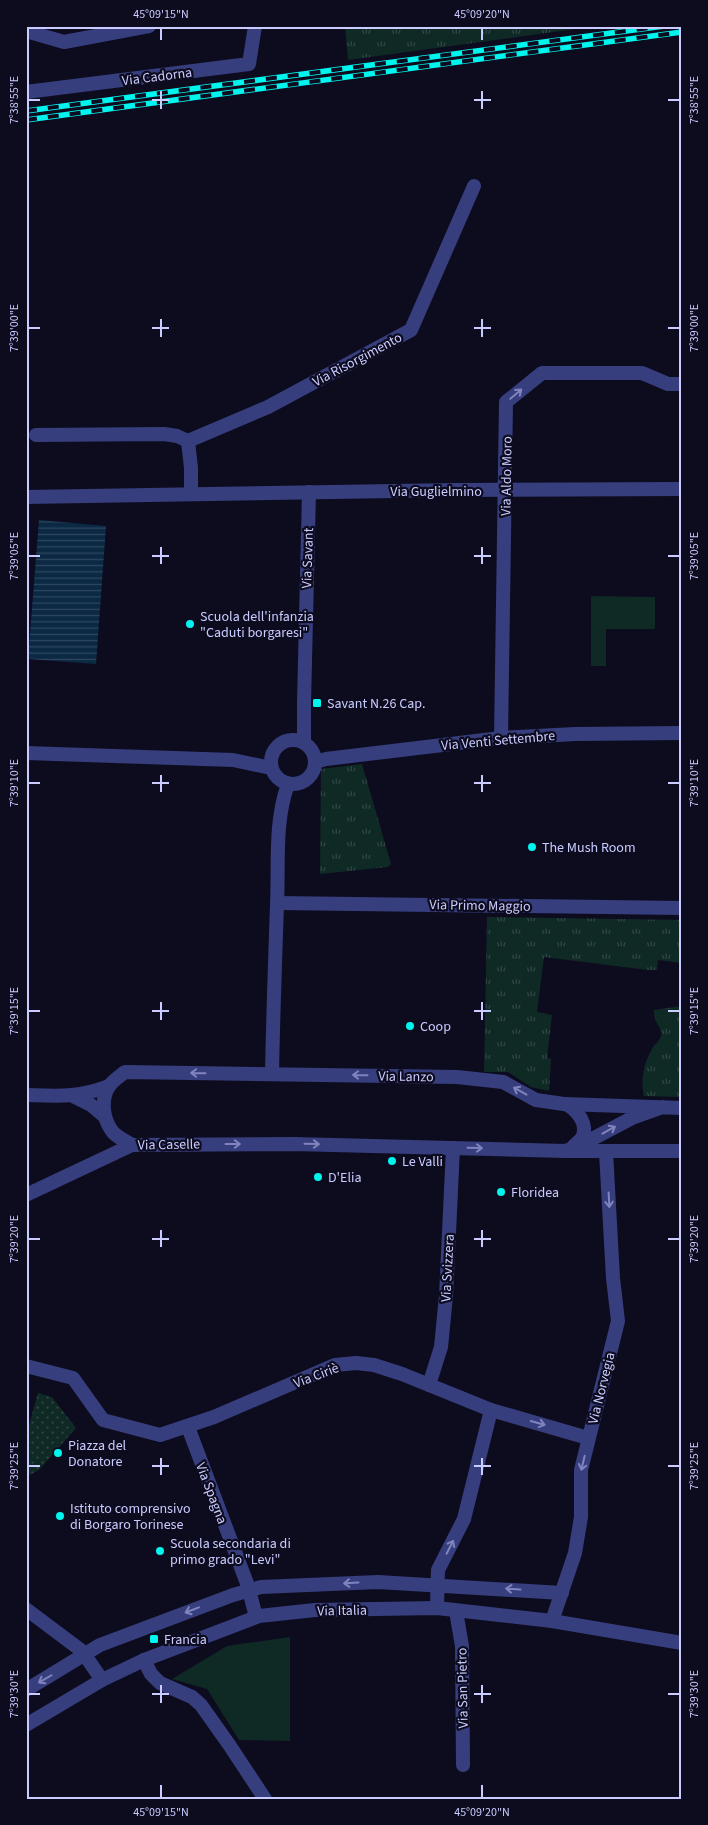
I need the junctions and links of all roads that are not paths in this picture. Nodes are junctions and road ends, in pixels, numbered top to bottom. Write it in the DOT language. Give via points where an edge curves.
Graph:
graph roads {
  1 [pos="149,26"];
  2 [pos="255,26"];
  3 [pos="26,31"];
  4 [pos="26,92"];
  5 [pos="474,186"];
  6 [pos="682,384"];
  7 [pos="36,435"];
  8 [pos="188,441"];
  9 [pos="682,489"];
  10 [pos="506,491"];
  11 [pos="309,492"];
  12 [pos="191,494"];
  13 [pos="26,497"];
  14 [pos="682,733"];
  15 [pos="501,738"];
  16 [pos="304,744"];
  17 [pos="273,752"];
  18 [pos="26,753"];
  19 [pos="233,760"];
  20 [pos="315,762"];
  21 [pos="272,768"];
  22 [pos="288,784"];
  23 [pos="278,903"];
  24 [pos="682,908"];
  25 [pos="272,1074"];
  26 [pos="109,1086"];
  27 [pos="26,1095"];
  28 [pos="73,1096"];
  29 [pos="566,1104"];
  30 [pos="663,1107"];
  31 [pos="682,1108"];
  32 [pos="104,1116"];
  33 [pos="132,1145"];
  34 [pos="453,1148"];
  35 [pos="565,1151"];
  36 [pos="682,1151"];
  37 [pos="606,1152"];
  38 [pos="26,1195"];
  39 [pos="26,1366"];
  40 [pos="429,1386"];
  41 [pos="491,1410"];
  42 [pos="188,1427"];
  43 [pos="588,1438"];
  44 [pos="438,1584"];
  45 [pos="249,1590"];
  46 [pos="562,1593"];
  47 [pos="437,1608"];
  48 [pos="26,1609"];
  49 [pos="456,1611"];
  50 [pos="256,1617"];
  51 [pos="552,1621"];
  52 [pos="682,1643"];
  53 [pos="85,1655"];
  54 [pos="144,1660"];
  55 [pos="102,1680"];
  56 [pos="26,1690"];
  57 [pos="26,1725"];
  58 [pos="463,1766"];
  59 [pos="265,1799"];
  1 -- 3 [label="street" via="64,42"];
  2 -- 4 [label="street, Via Cadorna" via="249,64"];
  5 -- 8 [label="street, Via Risorgimento" via="411,330 268,407"];
  10 -- 6 [label="street, Via Aldo Moro, one-way" via="506,402 542,373 642,373 668,384"];
  7 -- 8 [label="street" via="164,434"];
  8 -- 12 [label="street"];
  9 -- 10 [label="street, Via Guglielmino"];
  10 -- 11 [label="street, Via Guglielmino"];
  10 -- 15 [label="street, Via Aldo Moro"];
  11 -- 12 [label="street, Via Guglielmino"];
  11 -- 16 [label="street, Via Savant"];
  12 -- 13 [label="street"];
  14 -- 15 [label="street, Via Venti Settembre"];
  15 -- 20 [label="street, Via Venti Settembre"];
  16 -- 17 [label="street" via="290,740"];
  16 -- 20 [label="street"];
  17 -- 19 [label="street"];
  17 -- 21 [label="street"];
  18 -- 19 [label="street"];
  19 -- 21 [label="street"];
  20 -- 22 [label="street" via="307,779"];
  21 -- 22 [label="street" via="277,777"];
  22 -- 23 [label="street" via="278,837"];
  23 -- 24 [label="street, Via Primo Maggio"];
  23 -- 25 [label="street"];
  25 -- 26 [label="street, Via Lanzo, one-way" via="125,1072"];
  29 -- 25 [label="street, Via Lanzo, one-way" via="536,1100 503,1082 457,1077"];
  26 -- 28 [label="street"];
  26 -- 32 [label="street"];
  27 -- 28 [label="street"];
  28 -- 32 [label="street"];
  29 -- 30 [label="street, Via Lanzo"];
  29 -- 35 [label="street" via="576,1109 584,1128 582,1138"];
  30 -- 31 [label="street, Via Lanzo"];
  35 -- 30 [label="street, one-way" via="632,1118"];
  32 -- 33 [label="street" via="112,1132"];
  33 -- 34 [label="street, Via Caselle, one-way"];
  33 -- 38 [label="street, Via Caselle"];
  34 -- 35 [label="street, one-way"];
  34 -- 40 [label="street, Via Svizzera" via="446,1305 441,1347"];
  35 -- 37 [label="street"];
  36 -- 37 [label="street"];
  37 -- 43 [label="street, Via Norvegia, one-way" via="618,1321"];
  39 -- 42 [label="street, Via Ciriè" via="73,1378 103,1420 160,1435"];
  40 -- 41 [label="street, Via Ciriè"];
  40 -- 42 [label="street, Via Ciriè" via="374,1366 356,1363 335,1365"];
  41 -- 43 [label="street, Via Ciriè, one-way"];
  44 -- 41 [label="street, one-way" via="438,1570 464,1519"];
  42 -- 45 [label="street, Via Spagna"];
  43 -- 46 [label="street, Via Norvegia, one-way" via="580,1470 580,1517 574,1553"];
  44 -- 45 [label="street, Via Italia, one-way" via="378,1582"];
  46 -- 44 [label="street, Via Italia, one-way"];
  44 -- 47 [label="street"];
  45 -- 50 [label="street, Via Spagna"];
  45 -- 53 [label="street, Via Italia, one-way" via="100,1646"];
  46 -- 51 [label="street, Via Norvegia"];
  47 -- 49 [label="street, Via Italia"];
  47 -- 50 [label="street, Via Italia" via="315,1610"];
  48 -- 53 [label="street"];
  49 -- 51 [label="street, Via Italia"];
  49 -- 58 [label="street, Via San Pietro" via="462,1646"];
  50 -- 54 [label="street, Via Italia"];
  51 -- 52 [label="street, Via Italia"];
  53 -- 55 [label="street"];
  53 -- 56 [label="street, Via Italia, one-way"];
  54 -- 55 [label="street, Via Italia"];
  54 -- 59 [label="street" via="160,1683 192,1697 200,1705"];
  55 -- 57 [label="street, Via Italia"];
}
